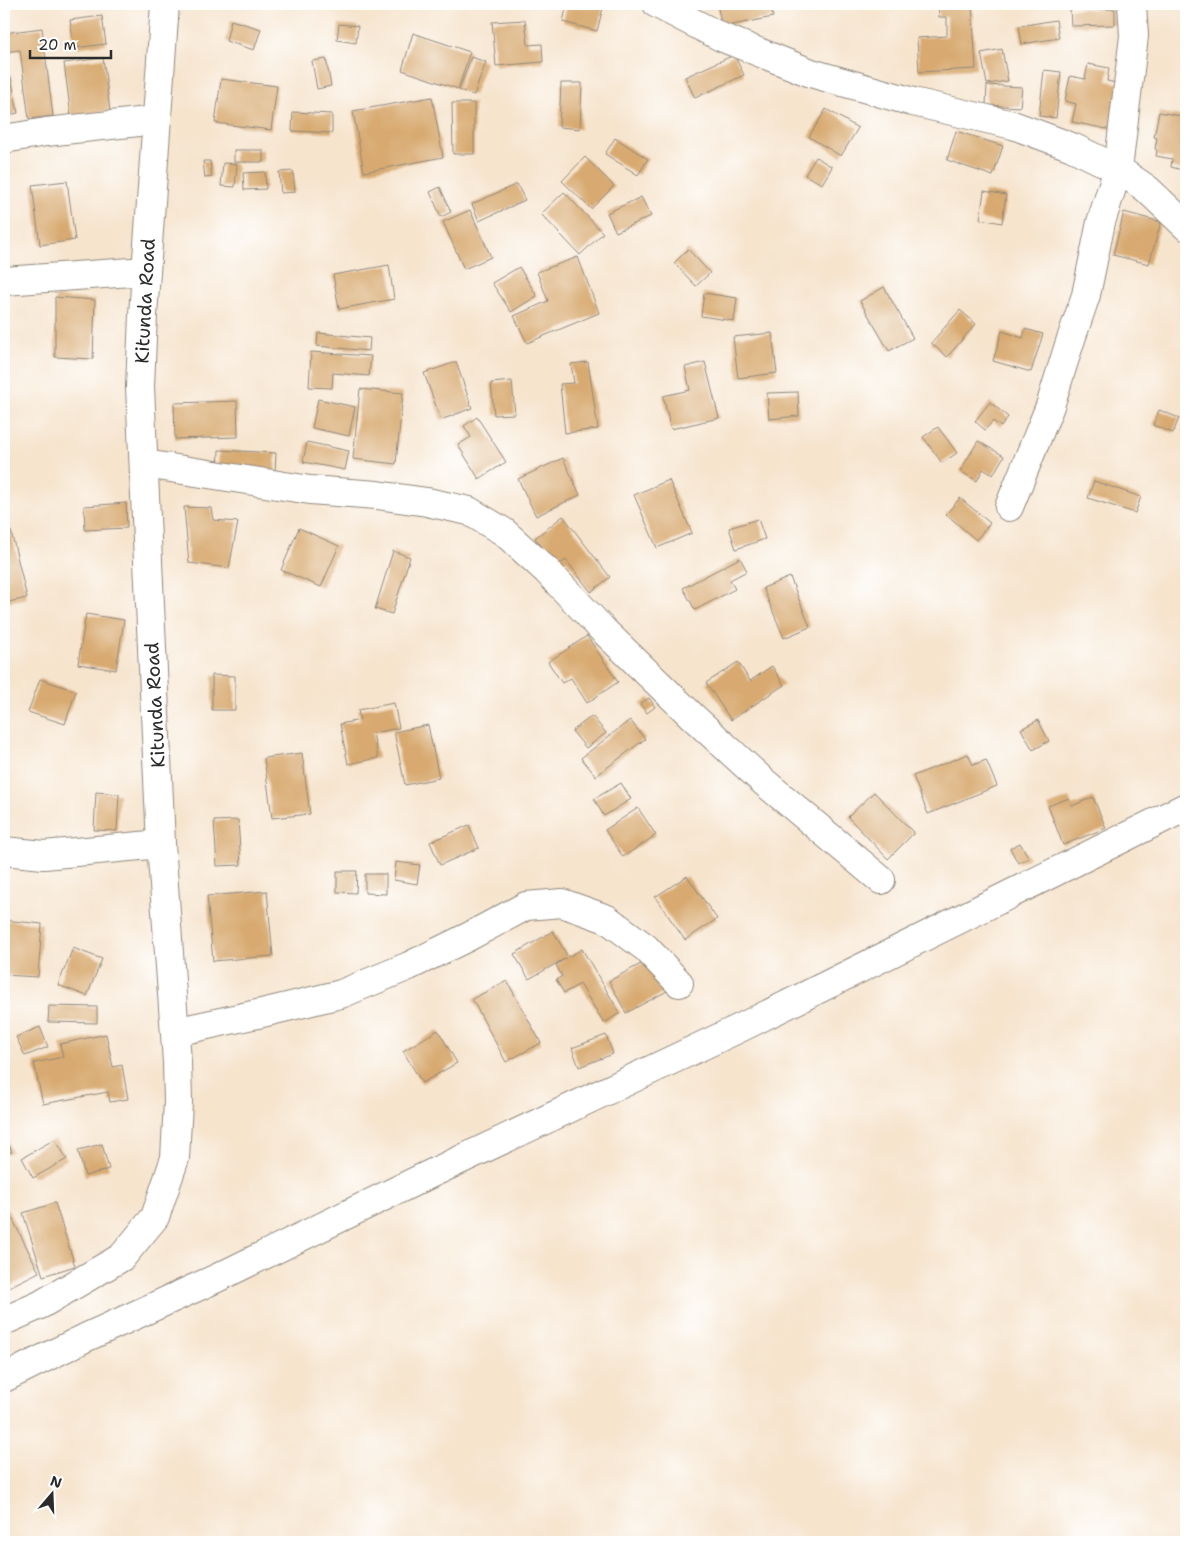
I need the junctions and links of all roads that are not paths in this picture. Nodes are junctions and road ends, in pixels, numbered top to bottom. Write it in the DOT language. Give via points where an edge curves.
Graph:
graph roads {
  1 [pos="165,4"];
  2 [pos="657,4"];
  3 [pos="1132,4"];
  4 [pos="157,120"];
  5 [pos="4,139"];
  6 [pos="1118,169"];
  7 [pos="1186,226"];
  8 [pos="146,272"];
  9 [pos="4,281"];
  10 [pos="145,464"];
  11 [pos="1008,507"];
  12 [pos="1186,807"];
  13 [pos="161,844"];
  14 [pos="4,852"];
  15 [pos="881,880"];
  16 [pos="679,983"];
  17 [pos="175,1032"];
  18 [pos="4,1321"];
  19 [pos="4,1378"];
  1 -- 4 [label="street, Kitunda Road"];
  2 -- 6 [label="street" via="721,37 811,72 913,102 1013,125 1072,147"];
  3 -- 6 [label="street" via="1134,36"];
  4 -- 5 [label="street"];
  4 -- 8 [label="street, Kitunda Road"];
  6 -- 7 [label="street" via="1147,189"];
  6 -- 11 [label="street" via="1070,345 1050,406"];
  8 -- 9 [label="street"];
  8 -- 10 [label="street, Kitunda Road" via="140,387"];
  10 -- 13 [label="street, Kitunda Road"];
  10 -- 15 [label="street" via="310,490 427,502 469,511 504,532 692,716 764,782"];
  12 -- 19 [label="street" via="744,1026"];
  13 -- 14 [label="street" via="44,855"];
  13 -- 17 [label="street, Kitunda Road"];
  16 -- 17 [label="street" via="646,948 607,919 562,903 526,906 409,966 341,994"];
  17 -- 18 [label="street, Kitunda Road" via="176,1158 155,1217 122,1257 40,1305"];
}
